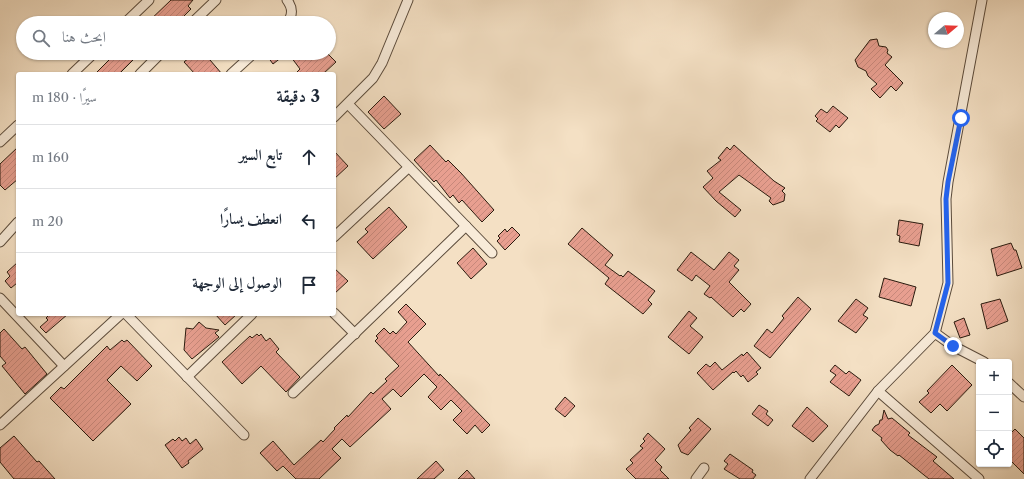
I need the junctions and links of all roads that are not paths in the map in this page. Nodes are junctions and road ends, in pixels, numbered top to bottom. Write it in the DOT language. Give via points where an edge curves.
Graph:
graph roads {
  1 [pos="149,0"];
  2 [pos="216,0"];
  3 [pos="287,0"];
  4 [pos="408,0"];
  5 [pos="982,0"];
  6 [pos="132,16"];
  7 [pos="199,16"];
  8 [pos="291,16"];
  9 [pos="87,60"];
  10 [pos="154,60"];
  11 [pos="246,60"];
  12 [pos="74,72"];
  13 [pos="142,72"];
  14 [pos="233,72"];
  15 [pos="348,104"];
  16 [pos="336,115"];
  17 [pos="16,127"];
  18 [pos="0,142"];
  19 [pos="409,168"];
  20 [pos="16,224"];
  21 [pos="466,226"];
  22 [pos="336,235"];
  23 [pos="0,242"];
  24 [pos="492,253"];
  25 [pos="0,298"];
  26 [pos="16,315"];
  27 [pos="336,315"];
  28 [pos="17,316"];
  29 [pos="119,316"];
  30 [pos="128,316"];
  31 [pos="250,316"];
  32 [pos="935,333"];
  33 [pos="355,334"];
  34 [pos="978,359"];
  35 [pos="64,366"];
  36 [pos="187,376"];
  37 [pos="1012,386"];
  38 [pos="878,391"];
  39 [pos="293,393"];
  40 [pos="1024,397"];
  41 [pos="0,425"];
  42 [pos="244,435"];
  43 [pos="704,468"];
  44 [pos="696,479"];
  45 [pos="810,479"];
  46 [pos="979,479"];
  1 -- 6 [label="street"];
  2 -- 7 [label="street"];
  3 -- 8 [label="street" via="292,9"];
  4 -- 15 [label="street" via="378,70"];
  5 -- 32 [label="street" via="948,182 948,283"];
  9 -- 12 [label="street"];
  10 -- 13 [label="street"];
  11 -- 14 [label="street"];
  15 -- 16 [label="street"];
  15 -- 19 [label="street"];
  17 -- 18 [label="street"];
  19 -- 21 [label="street"];
  19 -- 22 [label="street"];
  20 -- 23 [label="street"];
  21 -- 24 [label="street"];
  21 -- 33 [label="street"];
  25 -- 26 [label="street"];
  27 -- 33 [label="street"];
  28 -- 35 [label="street"];
  29 -- 35 [label="street"];
  30 -- 36 [label="street"];
  31 -- 36 [label="street"];
  32 -- 34 [label="street"];
  32 -- 38 [label="street"];
  33 -- 39 [label="street"];
  35 -- 41 [label="street"];
  36 -- 42 [label="street"];
  37 -- 40 [label="street"];
  38 -- 45 [label="street"];
  38 -- 46 [label="street"];
  43 -- 44 [label="street"];
}
